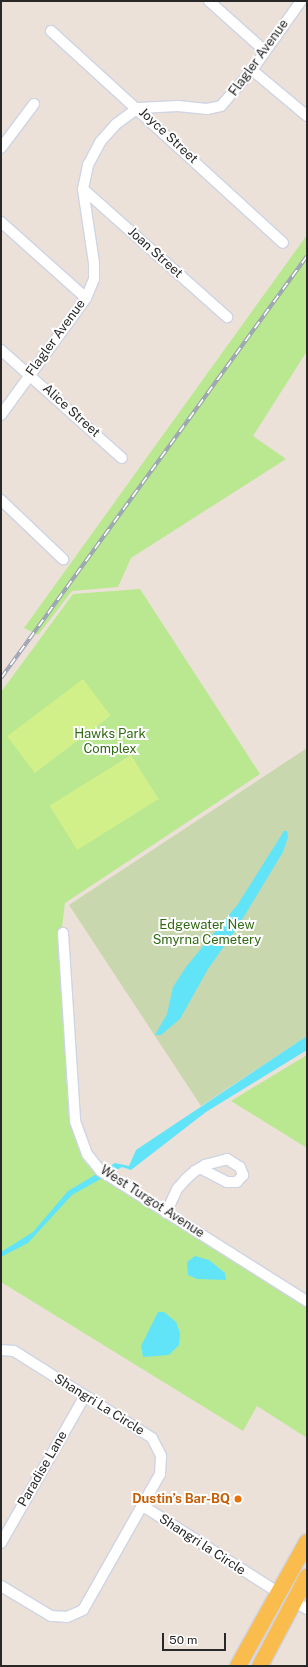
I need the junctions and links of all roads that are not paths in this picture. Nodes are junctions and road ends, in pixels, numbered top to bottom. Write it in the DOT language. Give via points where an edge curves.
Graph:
graph roads {
  1 [pos="209,1"];
  2 [pos="301,1"];
  3 [pos="51,31"];
  4 [pos="265,51"];
  5 [pos="252,70"];
  6 [pos="34,104"];
  7 [pos="138,108"];
  8 [pos="307,116"];
  9 [pos="1,148"];
  10 [pos="83,188"];
  11 [pos="1,222"];
  12 [pos="283,243"];
  13 [pos="86,298"];
  14 [pos="227,317"];
  15 [pos="1,350"];
  16 [pos="30,374"];
  17 [pos="1,415"];
  18 [pos="122,458"];
  19 [pos="1,500"];
  20 [pos="63,559"];
  21 [pos="63,933"];
  22 [pos="200,1168"];
  23 [pos="166,1213"];
  24 [pos="307,1301"];
  25 [pos="1,1350"];
  26 [pos="85,1396"];
  27 [pos="143,1506"];
  28 [pos="307,1542"];
  29 [pos="1,1543"];
  30 [pos="307,1554"];
  31 [pos="307,1577"];
  32 [pos="1,1586"];
  33 [pos="279,1593"];
  34 [pos="300,1605"];
  35 [pos="261,1664"];
  36 [pos="238,1666"];
  1 -- 4 [label="street"];
  2 -- 4 [label="street, Flagler Avenue"];
  3 -- 7 [label="street, Joyce Street"];
  4 -- 5 [label="street, Flagler Avenue"];
  5 -- 7 [label="street, Flagler Avenue" via="221,106 207,109 178,106"];
  5 -- 8 [label="street"];
  6 -- 9 [label="street"];
  7 -- 10 [label="street, Flagler Avenue" via="116,124 100,142 88,165"];
  7 -- 12 [label="street, Joyce Street"];
  10 -- 13 [label="street, Flagler Avenue" via="94,264 94,279"];
  10 -- 14 [label="street, Joan Street"];
  11 -- 13 [label="street"];
  13 -- 16 [label="street, Flagler Avenue"];
  15 -- 16 [label="street, Alice Street"];
  16 -- 17 [label="street, Flagler Avenue"];
  16 -- 18 [label="street, Alice Street"];
  19 -- 20 [label="street"];
  21 -- 23 [label="street, West Turgot Avenue" via="75,1121 87,1154 104,1173"];
  22 -- 23 [label="street" via="177,1188"];
  23 -- 24 [label="street, West Turgot Avenue"];
  25 -- 26 [label="street, Shangri La Circle" via="14,1352"];
  26 -- 27 [label="street, Shangri La Circle" via="152,1438 161,1456 160,1474"];
  26 -- 29 [label="street, Paradise Lane"];
  27 -- 32 [label="street" via="83,1610 67,1617 51,1616"];
  27 -- 33 [label="street, Shangri la Circle"];
  28 -- 33 [label="main road"];
  30 -- 34 [label="main road" via="292,1586"];
  31 -- 34 [label="main road"];
  33 -- 35 [label="main road" via="283,1605 261,1653"];
  33 -- 36 [label="main road"];
  34 -- 35 [label="main road"];
}
